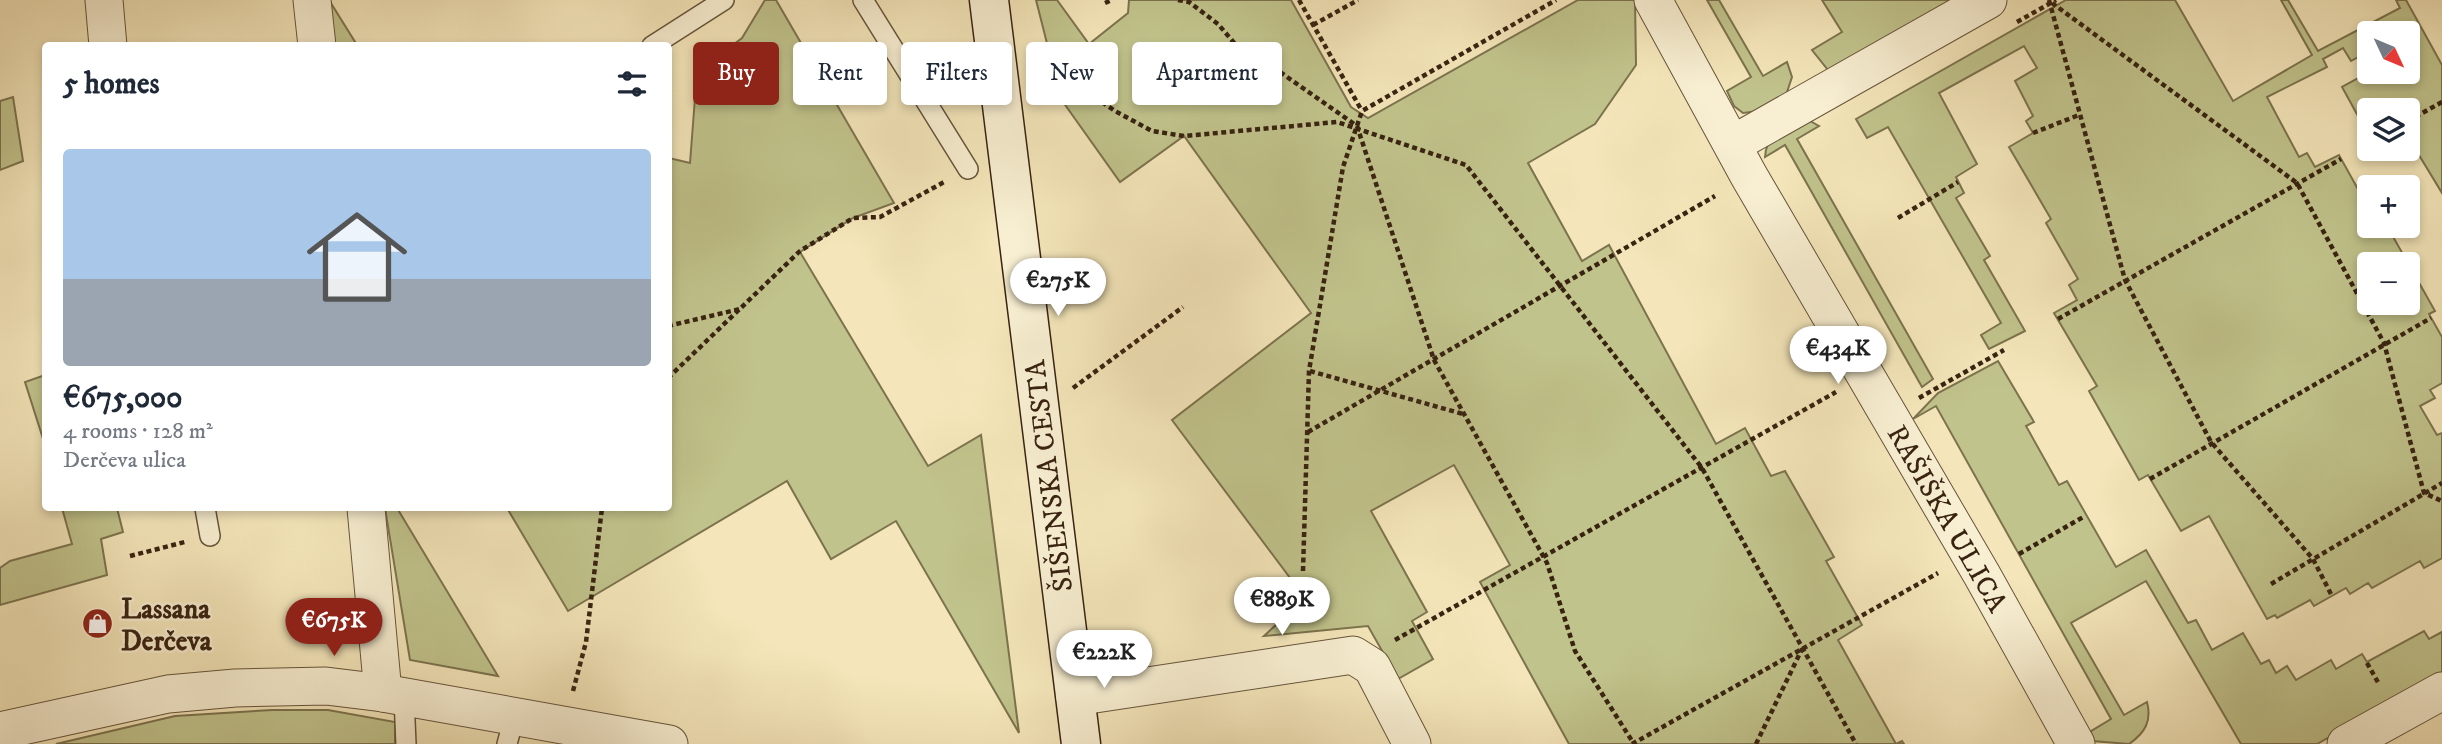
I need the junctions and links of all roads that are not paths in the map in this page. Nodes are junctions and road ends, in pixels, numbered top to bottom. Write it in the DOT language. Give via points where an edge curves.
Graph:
graph roads {
  1 [pos="104,0"];
  2 [pos="312,0"];
  3 [pos="724,0"];
  4 [pos="863,0"];
  5 [pos="989,0"];
  6 [pos="1653,0"];
  7 [pos="1988,0"];
  8 [pos="108,42"];
  9 [pos="317,42"];
  10 [pos="658,42"];
  11 [pos="1733,144"];
  12 [pos="968,169"];
  13 [pos="206,511"];
  14 [pos="366,511"];
  15 [pos="210,536"];
  16 [pos="2442,691"];
  17 [pos="393,695"];
  18 [pos="1075,697"];
  19 [pos="0,731"];
  20 [pos="510,731"];
  21 [pos="405,744"];
  22 [pos="669,744"];
  23 [pos="1081,744"];
  24 [pos="1412,744"];
  25 [pos="2076,744"];
  26 [pos="2346,744"];
  1 -- 8 [label="street"];
  2 -- 9 [label="street"];
  3 -- 10 [label="lane"];
  4 -- 12 [label="lane"];
  5 -- 18 [label="main road, ŠIŠENSKA CESTA"];
  6 -- 11 [label="street, RAŠIŠKA ULICA"];
  7 -- 11 [label="street"];
  11 -- 25 [label="street, RAŠIŠKA ULICA"];
  13 -- 15 [label="lane"];
  14 -- 17 [label="street"];
  16 -- 26 [label="street"];
  17 -- 19 [label="street" via="326,686 168,694"];
  17 -- 20 [label="street"];
  17 -- 21 [label="lane"];
  18 -- 23 [label="main road, ŠIŠENSKA CESTA"];
  18 -- 24 [label="street" via="1353,655 1372,667"];
  20 -- 22 [label="street"];
}
